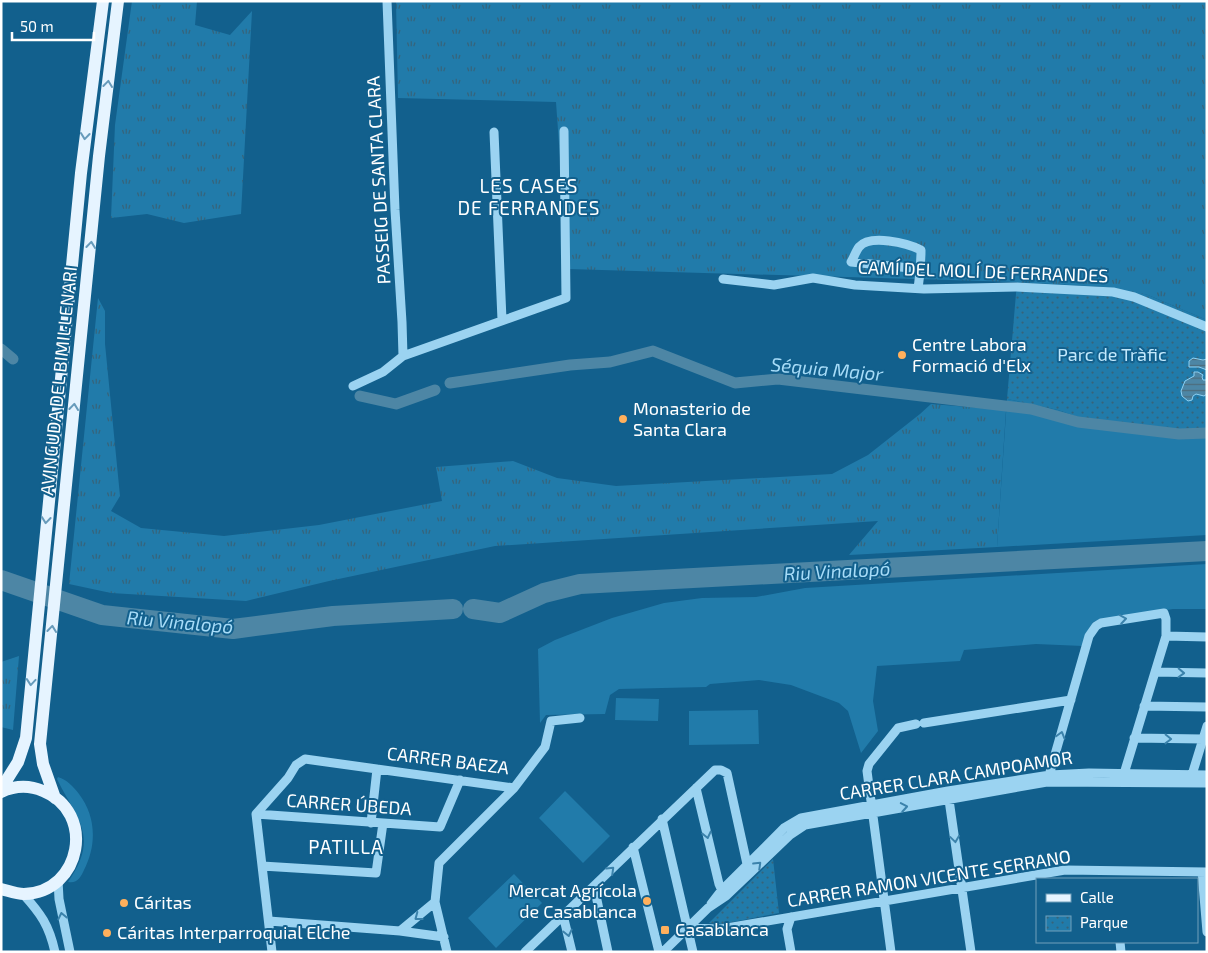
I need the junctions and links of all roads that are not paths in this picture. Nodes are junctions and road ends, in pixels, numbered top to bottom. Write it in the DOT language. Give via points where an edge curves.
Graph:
graph roads {
  1 [pos="103,1"];
  2 [pos="118,1"];
  3 [pos="387,1"];
  4 [pos="564,130"];
  5 [pos="494,132"];
  6 [pos="920,269"];
  7 [pos="724,279"];
  8 [pos="918,289"];
  9 [pos="502,320"];
  10 [pos="1207,327"];
  11 [pos="402,356"];
  12 [pos="353,386"];
  13 [pos="1166,636"];
  14 [pos="1207,637"];
  15 [pos="1155,672"];
  16 [pos="1207,673"];
  17 [pos="1071,700"];
  18 [pos="1144,706"];
  19 [pos="1207,706"];
  20 [pos="580,718"];
  21 [pos="1207,726"];
  22 [pos="1134,738"];
  23 [pos="1203,739"];
  24 [pos="377,769"];
  25 [pos="1207,775"];
  26 [pos="1123,777"];
  27 [pos="1048,778"];
  28 [pos="1190,778"];
  29 [pos="460,780"];
  30 [pos="1207,783"];
  31 [pos="514,788"];
  32 [pos="696,788"];
  33 [pos="1,790"];
  34 [pos="948,795"];
  35 [pos="55,798"];
  36 [pos="872,808"];
  37 [pos="256,814"];
  38 [pos="662,819"];
  39 [pos="371,822"];
  40 [pos="803,822"];
  41 [pos="383,823"];
  42 [pos="634,847"];
  43 [pos="747,864"];
  44 [pos="262,866"];
  45 [pos="1204,872"];
  46 [pos="1111,875"];
  47 [pos="58,880"];
  48 [pos="594,886"];
  49 [pos="962,887"];
  50 [pos="1,889"];
  51 [pos="723,893"];
  52 [pos="23,894"];
  53 [pos="884,900"];
  54 [pos="435,902"];
  55 [pos="563,915"];
  56 [pos="791,917"];
  57 [pos="269,921"];
  58 [pos="687,928"];
  59 [pos="400,931"];
  60 [pos="1207,932"];
  61 [pos="444,937"];
  62 [pos="528,950"];
  63 [pos="55,952"];
  64 [pos="70,952"];
  65 [pos="272,952"];
  66 [pos="447,952"];
  67 [pos="572,952"];
  68 [pos="608,952"];
  69 [pos="661,952"];
  70 [pos="692,952"];
  71 [pos="791,952"];
  72 [pos="891,952"];
  73 [pos="971,952"];
  1 -- 33 [label="main road, AVINGUDA DEL BIMIL·LENARI, one-way" via="90,98 26,738 18,762"];
  35 -- 2 [label="main road, AVINGUDA DEL BIMIL·LENARI, one-way" via="40,744 99,156"];
  3 -- 11 [label="street, PASSEIG DE SANTA CLARA"];
  4 -- 9 [label="street" via="566,298"];
  5 -- 9 [label="street"];
  6 -- 6 [label="street" via="921,250 908,244 871,240 859,246 851,262"];
  6 -- 8 [label="street"];
  7 -- 8 [label="street, CAMÍ DEL MOLÍ DE FERRANDES" via="774,285 813,278 855,285"];
  8 -- 10 [label="street, CAMÍ DEL MOLÍ DE FERRANDES" via="1016,287 1113,292 1134,297"];
  9 -- 11 [label="street"];
  11 -- 12 [label="street" via="383,372"];
  13 -- 14 [label="street"];
  13 -- 15 [label="street"];
  17 -- 13 [label="street, one-way" via="1096,626 1164,613"];
  15 -- 16 [label="street, one-way"];
  15 -- 18 [label="street"];
  27 -- 17 [label="street, one-way"];
  17 -- 36 [label="street" via="898,728 869,764"];
  18 -- 19 [label="street"];
  18 -- 22 [label="street"];
  20 -- 31 [label="street, CARRER BAEZA" via="551,721 545,747"];
  21 -- 23 [label="street"];
  22 -- 23 [label="street, one-way"];
  22 -- 26 [label="street"];
  23 -- 28 [label="street"];
  24 -- 29 [label="street, CARRER BAEZA"];
  24 -- 37 [label="street, CARRER BAEZA" via="305,759"];
  24 -- 39 [label="street"];
  25 -- 28 [label="street, CARRER CLARA CAMPOAMOR"];
  26 -- 27 [label="street, CARRER CLARA CAMPOAMOR"];
  26 -- 28 [label="street, CARRER CLARA CAMPOAMOR"];
  27 -- 34 [label="street, CARRER CLARA CAMPOAMOR"];
  28 -- 30 [label="street, CARRER CLARA CAMPOAMOR"];
  29 -- 31 [label="street, CARRER BAEZA"];
  29 -- 41 [label="street, CARRER ÚBEDA" via="440,827"];
  31 -- 54 [label="street" via="439,863"];
  32 -- 38 [label="street"];
  32 -- 43 [label="street" via="716,770 727,773"];
  32 -- 51 [label="street, one-way"];
  33 -- 35 [label="main road" via="32,788"];
  34 -- 36 [label="street, CARRER CLARA CAMPOAMOR"];
  34 -- 49 [label="street, one-way"];
  35 -- 47 [label="main road" via="71,816 77,840 71,864"];
  36 -- 40 [label="street, CARRER CLARA CAMPOAMOR"];
  36 -- 53 [label="street"];
  37 -- 39 [label="street, CARRER ÚBEDA"];
  37 -- 44 [label="street"];
  38 -- 42 [label="street"];
  38 -- 58 [label="street"];
  39 -- 41 [label="street, CARRER ÚBEDA"];
  40 -- 43 [label="street" via="784,828"];
  51 -- 40 [label="street, one-way"];
  41 -- 44 [label="street" via="376,873"];
  48 -- 42 [label="street, one-way"];
  42 -- 69 [label="street"];
  43 -- 51 [label="street"];
  44 -- 57 [label="street"];
  45 -- 46 [label="street, CARRER RAMON VICENTE SERRANO"];
  45 -- 60 [label="street"];
  46 -- 49 [label="street, CARRER RAMON VICENTE SERRANO" via="1065,870"];
  47 -- 52 [label="main road" via="46,889"];
  64 -- 47 [label="street, one-way" via="58,899"];
  48 -- 55 [label="street"];
  48 -- 68 [label="street"];
  49 -- 53 [label="street, CARRER RAMON VICENTE SERRANO"];
  49 -- 73 [label="street"];
  50 -- 52 [label="main road"];
  51 -- 58 [label="street"];
  52 -- 63 [label="street" via="47,924"];
  53 -- 56 [label="street, CARRER RAMON VICENTE SERRANO"];
  53 -- 72 [label="street"];
  54 -- 59 [label="street, one-way"];
  54 -- 61 [label="street"];
  55 -- 62 [label="street"];
  55 -- 67 [label="street, one-way"];
  56 -- 58 [label="street, CARRER RAMON VICENTE SERRANO" via="721,929"];
  56 -- 71 [label="street" via="787,929"];
  57 -- 59 [label="street"];
  57 -- 65 [label="street"];
  58 -- 69 [label="street"];
  58 -- 70 [label="street"];
  59 -- 61 [label="street"];
  61 -- 66 [label="street"];
}
